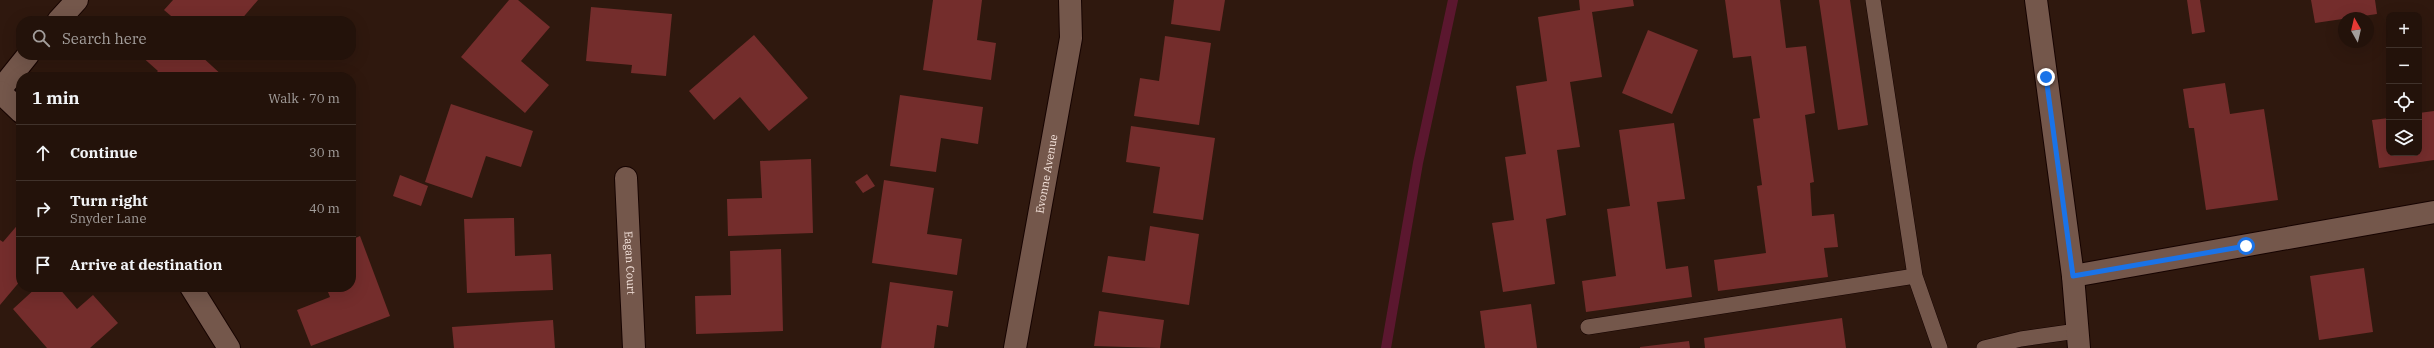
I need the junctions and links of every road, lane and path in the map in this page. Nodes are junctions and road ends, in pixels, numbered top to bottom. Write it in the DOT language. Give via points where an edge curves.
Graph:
graph roads {
  1 [pos="77,0"];
  2 [pos="1070,0"];
  3 [pos="1873,0"];
  4 [pos="2036,0"];
  5 [pos="63,16"];
  6 [pos="24,60"];
  7 [pos="0,91"];
  8 [pos="16,107"];
  9 [pos="626,178"];
  10 [pos="2434,212"];
  11 [pos="1915,276"];
  12 [pos="2073,276"];
  13 [pos="194,292"];
  14 [pos="1588,327"];
  15 [pos="2078,339"];
  16 [pos="229,348"];
  17 [pos="634,348"];
  18 [pos="1015,348"];
  19 [pos="1940,348"];
  20 [pos="1984,348"];
  1 -- 5 [label="street"];
  2 -- 18 [label="street, Evonne Avenue" via="1071,38"];
  3 -- 11 [label="lane"];
  4 -- 12 [label="street"];
  6 -- 7 [label="street"];
  7 -- 8 [label="street"];
  9 -- 17 [label="street, Eagan Court"];
  10 -- 12 [label="street"];
  11 -- 14 [label="lane"];
  11 -- 19 [label="lane"];
  12 -- 15 [label="street"];
  13 -- 16 [label="street"];
  15 -- 20 [label="lane" via="2021,339"];
}
